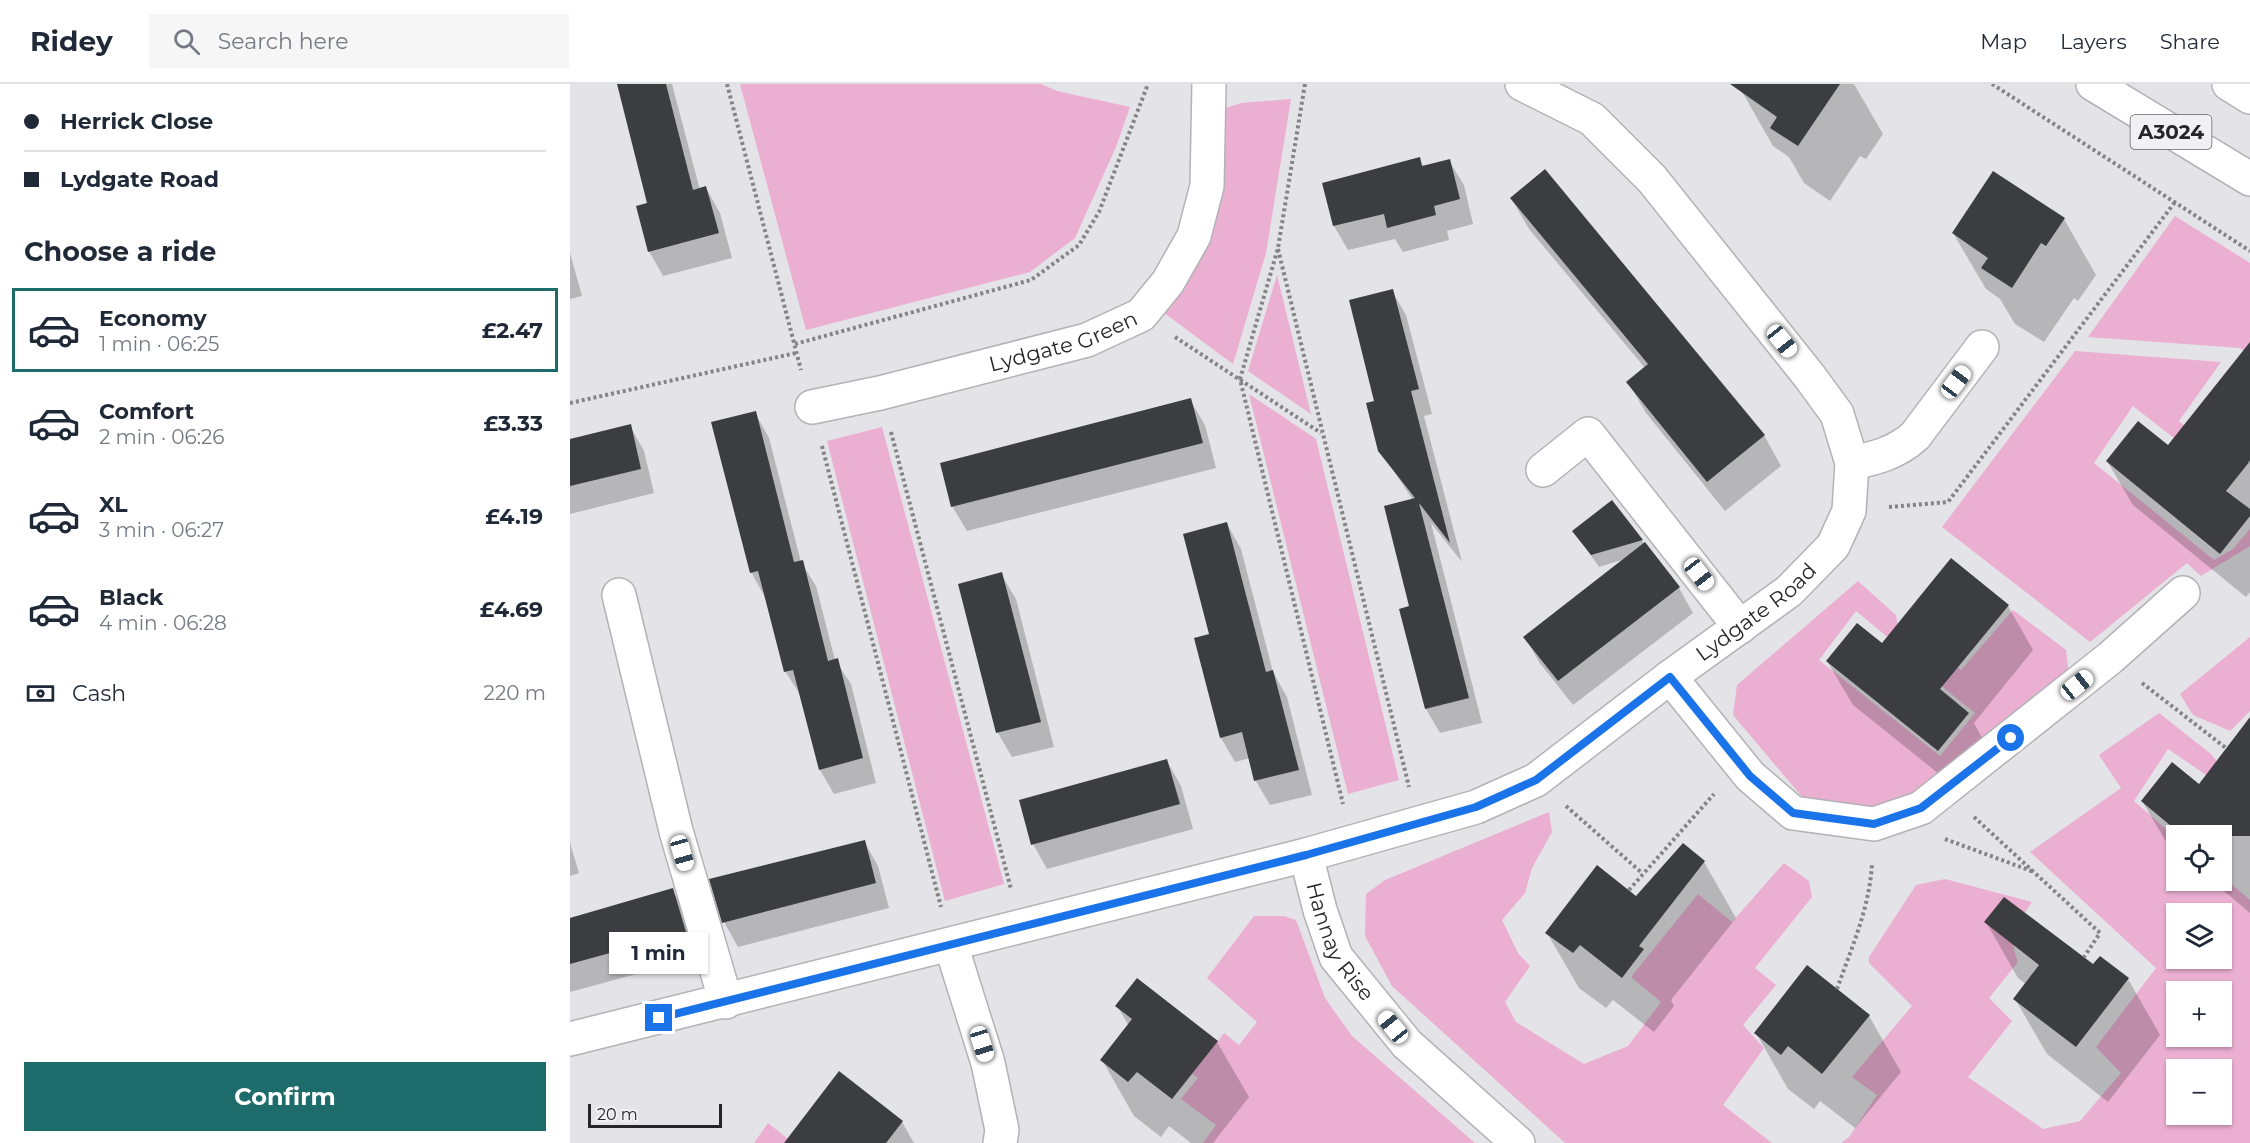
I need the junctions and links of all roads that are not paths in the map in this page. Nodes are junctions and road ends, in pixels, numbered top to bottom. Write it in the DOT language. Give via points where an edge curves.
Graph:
graph roads {
  1 [pos="1209,84"];
  2 [pos="1522,84"];
  3 [pos="2093,84"];
  4 [pos="2229,84"];
  5 [pos="2250,97"];
  6 [pos="2250,178"];
  7 [pos="1982,347"];
  8 [pos="812,407"];
  9 [pos="1852,462"];
  10 [pos="1543,470"];
  11 [pos="2183,593"];
  12 [pos="619,595"];
  13 [pos="1740,627"];
  14 [pos="1670,677"];
  15 [pos="1306,855"];
  16 [pos="951,945"];
  17 [pos="726,1002"];
  18 [pos="570,1039"];
  19 [pos="1000,1143"];
  20 [pos="1518,1143"];
  1 -- 8 [label="street, Lydgate Green" via="1207,186 1194,236 1168,282 1141,315 1087,340"];
  2 -- 9 [label="street, Lydgate Road" via="1592,119 1652,179 1837,414"];
  3 -- 6 [label="street, A3024"];
  4 -- 5 [label="street"];
  7 -- 9 [label="street" via="1904,446 1876,458"];
  9 -- 13 [label="street, Lydgate Road" via="1849,511 1833,546 1789,591"];
  10 -- 13 [label="street" via="1588,434"];
  11 -- 14 [label="street" via="2110,658 1945,790 1921,808 1883,821 1793,813 1741,765"];
  12 -- 17 [label="street" via="676,831"];
  13 -- 14 [label="street, Lydgate Road"];
  14 -- 15 [label="street, Lydgate Road" via="1536,780 1476,807"];
  15 -- 16 [label="street, Lydgate Road"];
  15 -- 20 [label="street, Hannay Rise" via="1336,957 1407,1044"];
  16 -- 17 [label="street, Lydgate Road"];
  16 -- 19 [label="street" via="988,1064 1002,1130"];
  17 -- 18 [label="street, Lydgate Road"];
}
